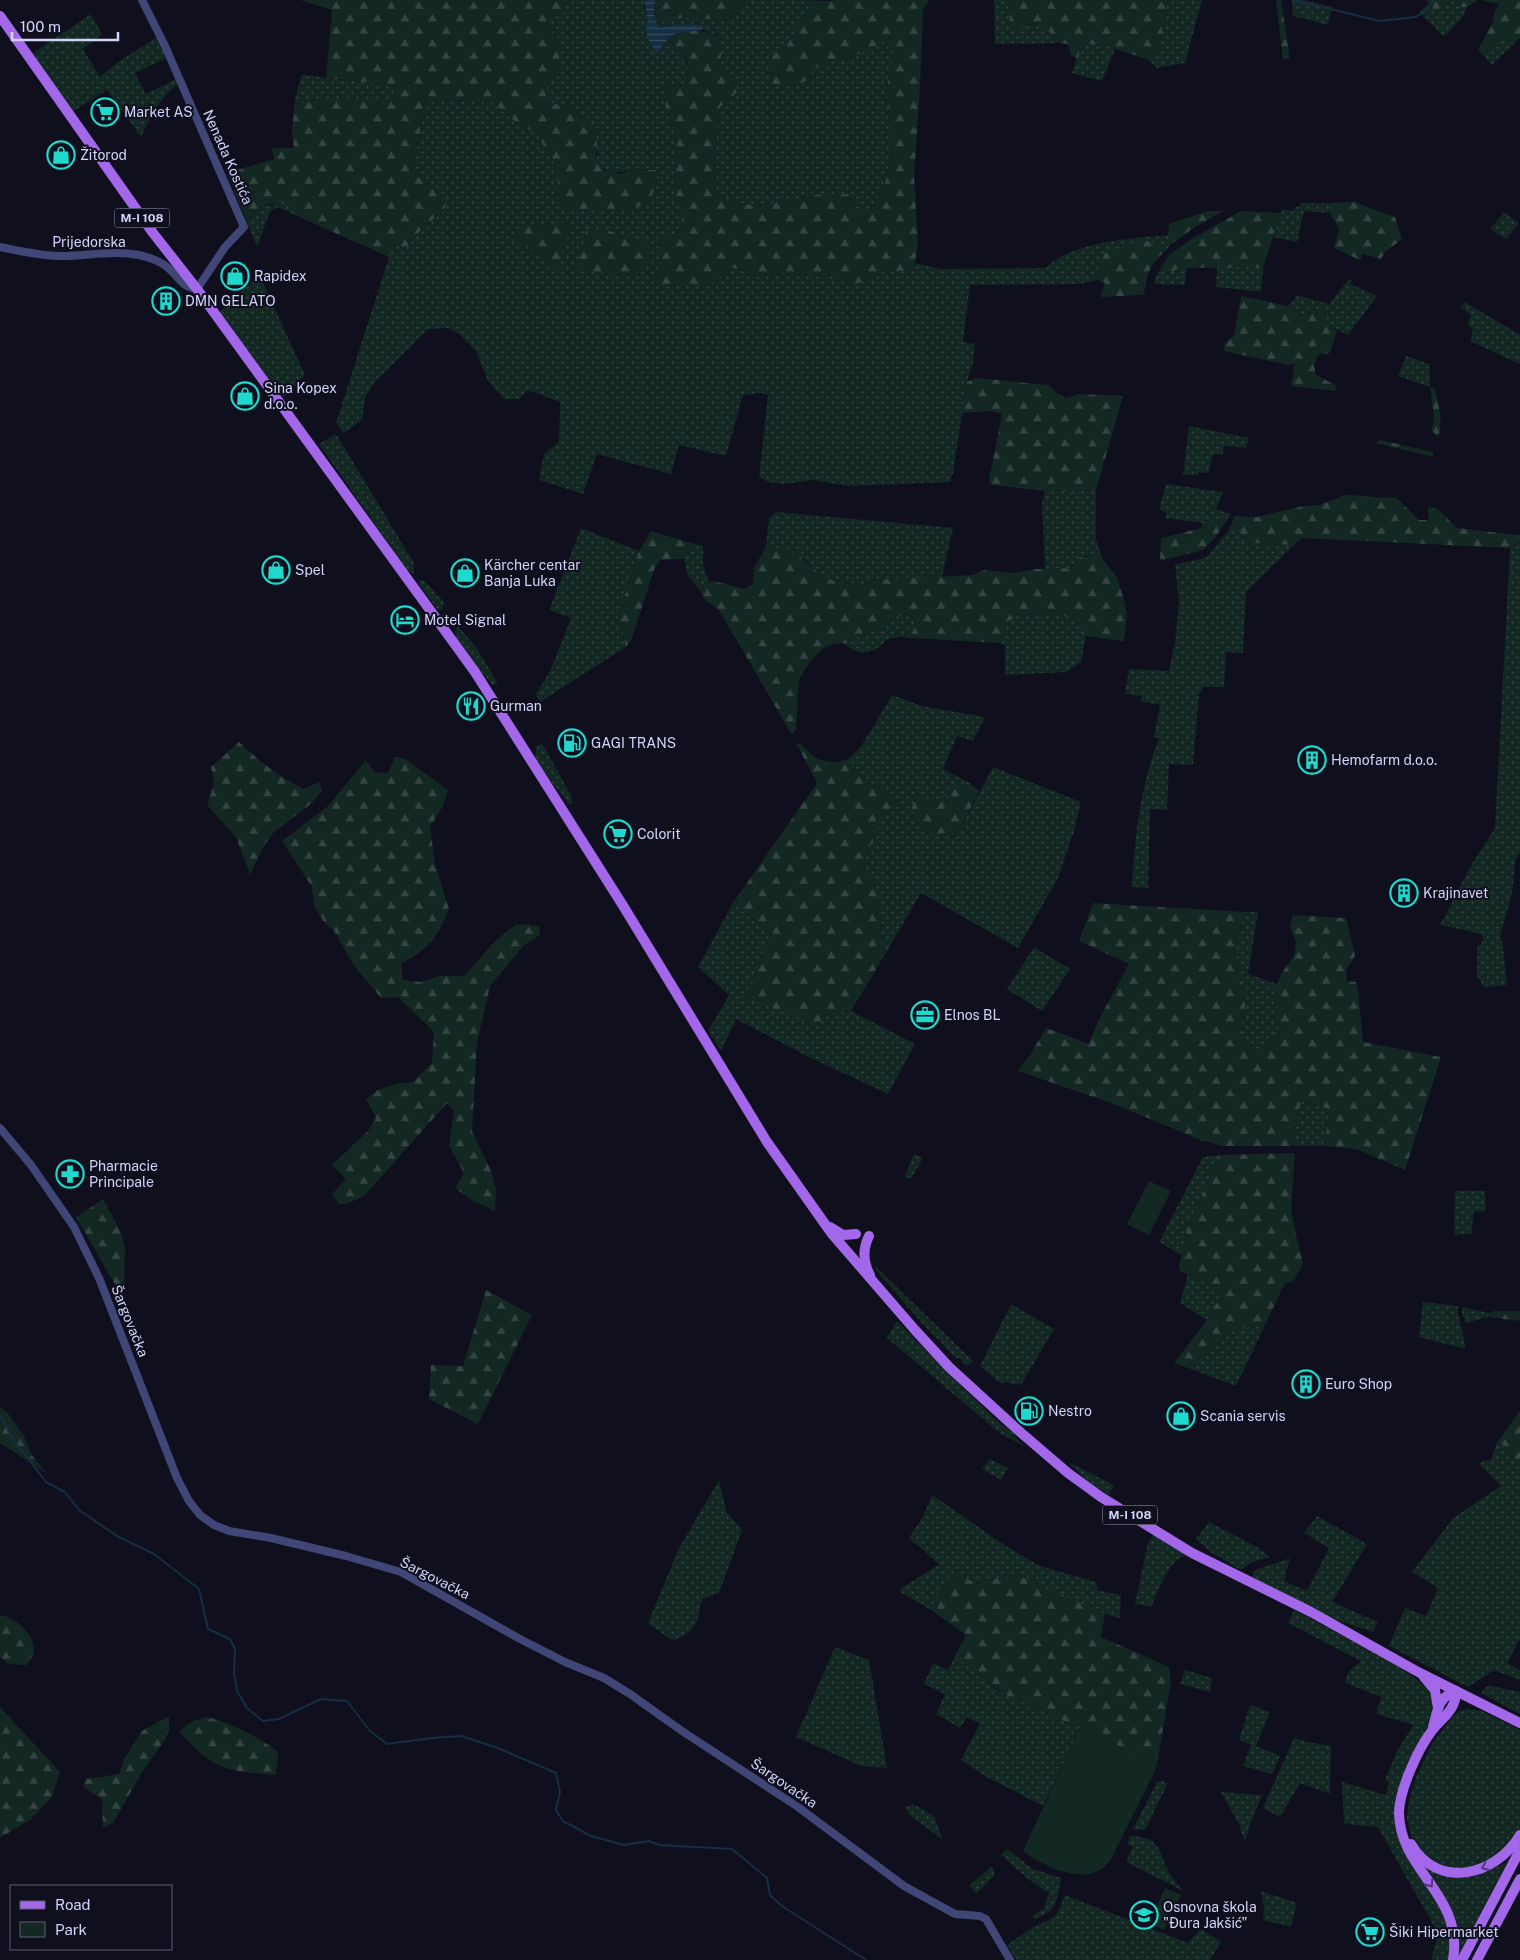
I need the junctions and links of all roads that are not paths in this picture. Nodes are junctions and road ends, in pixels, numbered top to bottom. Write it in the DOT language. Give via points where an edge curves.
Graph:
graph roads {
  1 [pos="142,0"];
  2 [pos="0,16"];
  3 [pos="0,247"];
  4 [pos="197,290"];
  5 [pos="0,1128"];
  6 [pos="820,1216"];
  7 [pos="856,1234"];
  8 [pos="869,1236"];
  9 [pos="878,1288"];
  10 [pos="1420,1673"];
  11 [pos="1456,1691"];
  12 [pos="1485,1705"];
  13 [pos="1438,1708"];
  14 [pos="1448,1714"];
  15 [pos="1520,1723"];
  16 [pos="1431,1731"];
  17 [pos="1401,1825"];
  18 [pos="1520,1835"];
  19 [pos="1520,1850"];
  20 [pos="1520,1879"];
  21 [pos="1010,1960"];
  22 [pos="1453,1960"];
  23 [pos="1462,1960"];
  24 [pos="1477,1960"];
  1 -- 4 [label="street, Nenada Kostića" via="244,227"];
  2 -- 4 [label="main road, M-I 108"];
  3 -- 4 [label="street, Prijedorska" via="60,256 96,253 139,255 160,262 186,288"];
  4 -- 6 [label="main road, M-I 108" via="474,672 622,904 767,1142"];
  5 -- 21 [label="street, Šargovačka" via="31,1165 74,1227 99,1278 177,1478 200,1514 229,1531 271,1538 401,1572 520,1639 604,1678 798,1806 904,1886 955,1914 986,1919"];
  6 -- 7 [label="main road" via="838,1233"];
  6 -- 9 [label="main road, M-I 108"];
  8 -- 9 [label="main road" via="864,1259"];
  9 -- 10 [label="main road, M-I 108" via="967,1384 1059,1466 1101,1497 1192,1553 1311,1612"];
  10 -- 11 [label="main road, M-I 108"];
  10 -- 13 [label="main road" via="1435,1690"];
  11 -- 12 [label="main road, M-I 108"];
  11 -- 13 [label="main road" via="1444,1697"];
  11 -- 14 [label="main road" via="1456,1700"];
  12 -- 14 [label="main road" via="1465,1704"];
  12 -- 15 [label="main road, M-I 108"];
  13 -- 16 [label="main road"];
  14 -- 16 [label="main road"];
  16 -- 17 [label="main road" via="1406,1782 1399,1804"];
  18 -- 17 [label="main road, one-way" via="1501,1858 1483,1869 1461,1873 1442,1870 1424,1859"];
  17 -- 22 [label="main road, one-way" via="1409,1851 1450,1916 1455,1937"];
  19 -- 23 [label="main road"];
  20 -- 24 [label="main road"];
}
